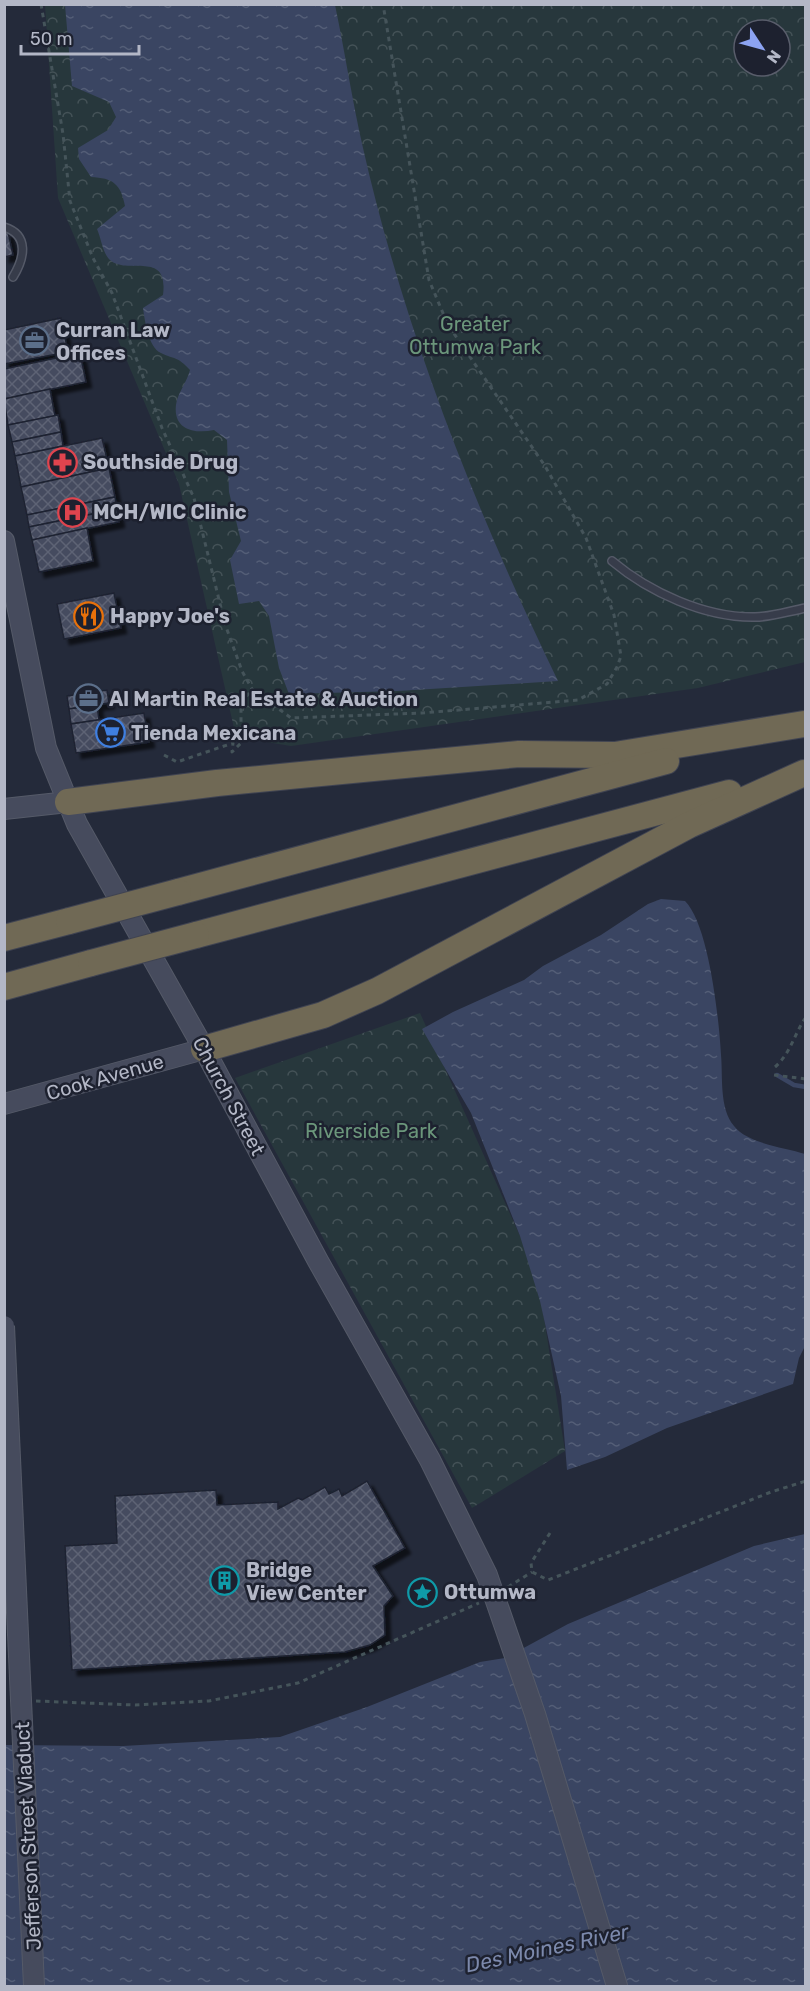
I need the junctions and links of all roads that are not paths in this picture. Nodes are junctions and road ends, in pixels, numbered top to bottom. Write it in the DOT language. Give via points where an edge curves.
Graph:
graph roads {
  1 [pos="4,227"];
  2 [pos="13,277"];
  3 [pos="4,541"];
  4 [pos="612,561"];
  5 [pos="806,608"];
  6 [pos="805,724"];
  7 [pos="805,772"];
  8 [pos="68,802"];
  9 [pos="4,809"];
  10 [pos="4,938"];
  11 [pos="4,987"];
  12 [pos="204,1049"];
  13 [pos="4,1104"];
  14 [pos="4,1326"];
  15 [pos="34,1986"];
  16 [pos="617,1986"];
  1 -- 2 [label="lane" via="22,241 24,252"];
  3 -- 8 [label="main road, Church Street" via="46,748"];
  4 -- 5 [label="lane" via="635,581 690,606 755,617"];
  6 -- 8 [label="highway" via="615,755 519,754 217,783"];
  6 -- 10 [label="highway, bridge"];
  7 -- 11 [label="highway, bridge"];
  7 -- 12 [label="highway" via="689,825 377,991 323,1015"];
  8 -- 9 [label="main road"];
  8 -- 12 [label="main road, Church Street"];
  12 -- 13 [label="main road, Cook Avenue"];
  12 -- 16 [label="main road, Church Street" via="430,1460 495,1596"];
  14 -- 15 [label="main road, Jefferson Street Viaduct, bridge"];
}
